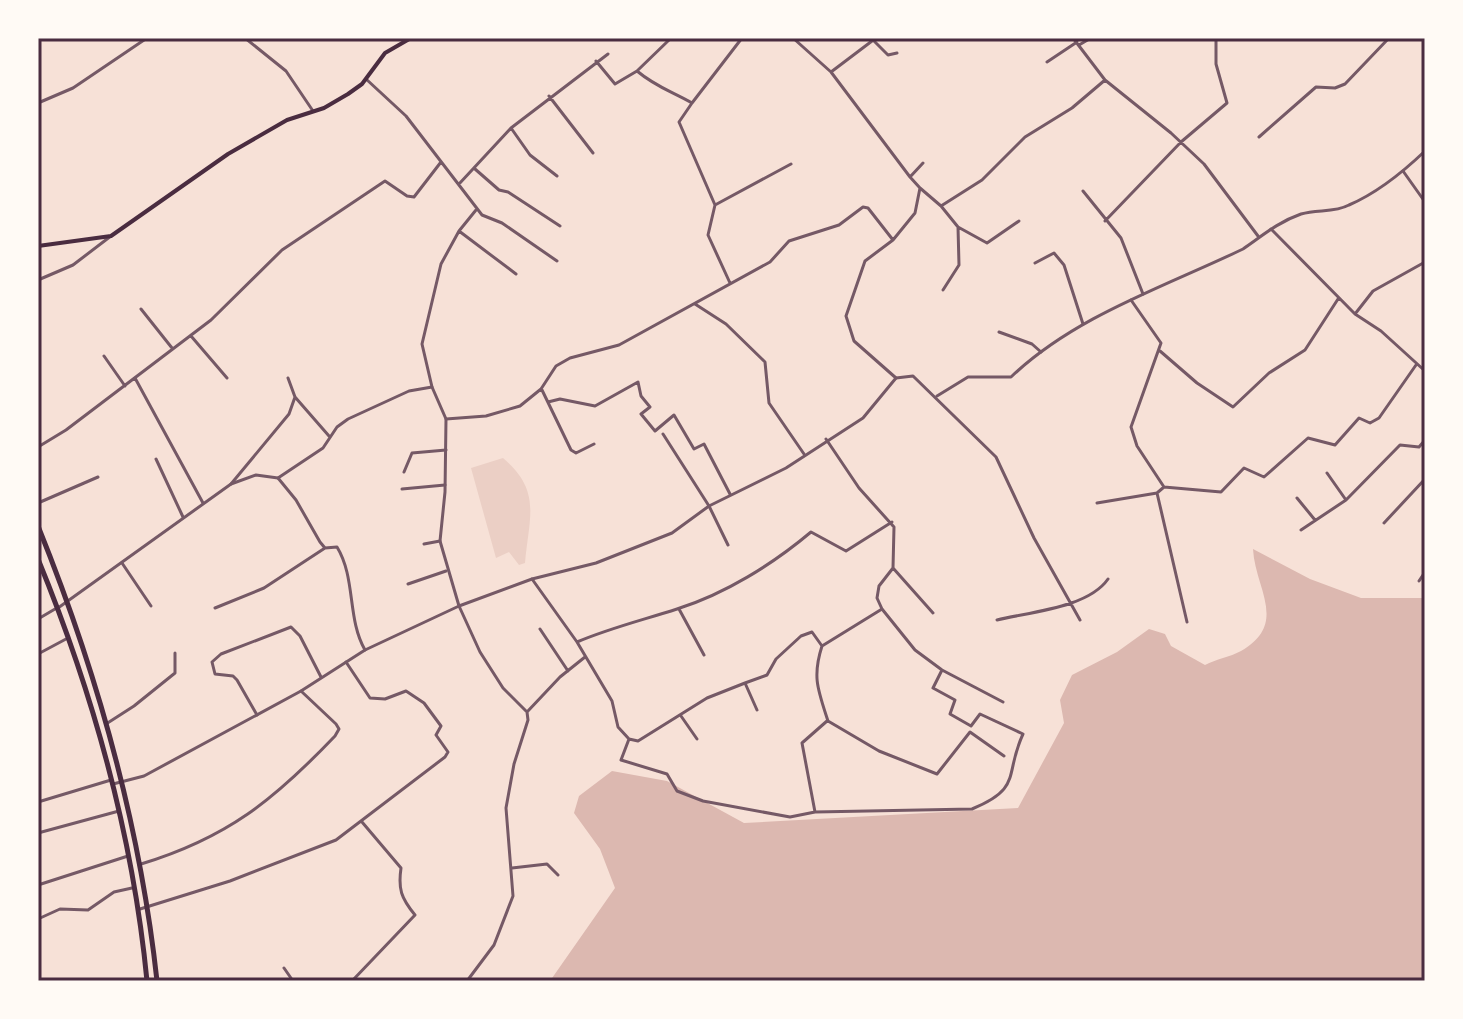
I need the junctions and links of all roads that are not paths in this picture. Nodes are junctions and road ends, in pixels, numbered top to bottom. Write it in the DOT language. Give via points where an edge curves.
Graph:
graph roads {
  1 [pos="147,38"];
  2 [pos="245,38"];
  3 [pos="411,38"];
  4 [pos="742,38"];
  5 [pos="793,38"];
  6 [pos="1091,38"];
  7 [pos="1216,38"];
  8 [pos="1389,38"];
  9 [pos="1421,38"];
  10 [pos="871,39"];
  11 [pos="399,40"];
  12 [pos="669,40"];
  13 [pos="1076,42"];
  14 [pos="1425,42"];
  15 [pos="897,53"];
  16 [pos="608,54"];
  17 [pos="596,61"];
  18 [pos="1047,62"];
  19 [pos="637,71"];
  20 [pos="831,72"];
  21 [pos="366,79"];
  22 [pos="1105,80"];
  23 [pos="549,96"];
  24 [pos="38,103"];
  25 [pos="692,103"];
  26 [pos="313,111"];
  27 [pos="511,128"];
  28 [pos="1259,137"];
  29 [pos="1181,142"];
  30 [pos="1425,151"];
  31 [pos="593,153"];
  32 [pos="441,162"];
  33 [pos="923,163"];
  34 [pos="791,164"];
  35 [pos="475,169"];
  36 [pos="1403,171"];
  37 [pos="557,176"];
  38 [pos="910,177"];
  39 [pos="459,184"];
  40 [pos="920,188"];
  41 [pos="1083,191"];
  42 [pos="1425,202"];
  43 [pos="715,205"];
  44 [pos="941,206"];
  45 [pos="476,210"];
  46 [pos="1019,221"];
  47 [pos="1105,221"];
  48 [pos="560,226"];
  49 [pos="958,227"];
  50 [pos="1271,229"];
  51 [pos="459,231"];
  52 [pos="111,236"];
  53 [pos="1258,236"];
  54 [pos="893,240"];
  55 [pos="38,246"];
  56 [pos="557,261"];
  57 [pos="1425,262"];
  58 [pos="1035,263"];
  59 [pos="516,274"];
  60 [pos="38,280"];
  61 [pos="730,283"];
  62 [pos="943,290"];
  63 [pos="1143,294"];
  64 [pos="1338,299"];
  65 [pos="1131,300"];
  66 [pos="695,304"];
  67 [pos="141,309"];
  68 [pos="1355,314"];
  69 [pos="1083,325"];
  70 [pos="999,332"];
  71 [pos="191,336"];
  72 [pos="172,348"];
  73 [pos="1160,351"];
  74 [pos="1041,352"];
  75 [pos="104,356"];
  76 [pos="1416,365"];
  77 [pos="1425,371"];
  78 [pos="135,378"];
  79 [pos="227,378"];
  80 [pos="288,378"];
  81 [pos="896,378"];
  82 [pos="125,386"];
  83 [pos="432,387"];
  84 [pos="541,389"];
  85 [pos="937,396"];
  86 [pos="295,397"];
  87 [pos="548,402"];
  88 [pos="446,419"];
  89 [pos="663,434"];
  90 [pos="329,436"];
  91 [pos="826,439"];
  92 [pos="1425,440"];
  93 [pos="594,444"];
  94 [pos="38,447"];
  95 [pos="446,450"];
  96 [pos="804,454"];
  97 [pos="156,459"];
  98 [pos="404,472"];
  99 [pos="1327,473"];
  100 [pos="98,477"];
  101 [pos="278,478"];
  102 [pos="1425,479"];
  103 [pos="231,484"];
  104 [pos="445,485"];
  105 [pos="1164,487"];
  106 [pos="402,489"];
  107 [pos="1157,493"];
  108 [pos="730,494"];
  109 [pos="1297,498"];
  110 [pos="1346,500"];
  111 [pos="38,503"];
  112 [pos="203,503"];
  113 [pos="1097,503"];
  114 [pos="709,506"];
  115 [pos="183,517"];
  116 [pos="1315,520"];
  117 [pos="892,522"];
  118 [pos="1384,523"];
  119 [pos="38,526"];
  120 [pos="1301,530"];
  121 [pos="440,541"];
  122 [pos="424,544"];
  123 [pos="728,545"];
  124 [pos="325,548"];
  125 [pos="38,559"];
  126 [pos="122,563"];
  127 [pos="893,568"];
  128 [pos="446,571"];
  129 [pos="1425,572"];
  130 [pos="532,579"];
  131 [pos="1108,579"];
  132 [pos="1419,581"];
  133 [pos="408,584"];
  134 [pos="67,598"];
  135 [pos="1070,602"];
  136 [pos="151,606"];
  137 [pos="459,606"];
  138 [pos="58,608"];
  139 [pos="215,608"];
  140 [pos="679,608"];
  141 [pos="882,609"];
  142 [pos="933,613"];
  143 [pos="38,619"];
  144 [pos="997,620"];
  145 [pos="1080,620"];
  146 [pos="1187,622"];
  147 [pos="540,629"];
  148 [pos="68,638"];
  149 [pos="577,642"];
  150 [pos="822,646"];
  151 [pos="365,650"];
  152 [pos="175,653"];
  153 [pos="38,654"];
  154 [pos="704,655"];
  155 [pos="585,657"];
  156 [pos="346,662"];
  157 [pos="942,670"];
  158 [pos="568,671"];
  159 [pos="321,677"];
  160 [pos="745,683"];
  161 [pos="301,691"];
  162 [pos="1003,702"];
  163 [pos="757,710"];
  164 [pos="527,712"];
  165 [pos="257,715"];
  166 [pos="680,715"];
  167 [pos="828,721"];
  168 [pos="106,724"];
  169 [pos="629,739"];
  170 [pos="697,739"];
  171 [pos="1004,756"];
  172 [pos="121,781"];
  173 [pos="111,782"];
  174 [pos="38,802"];
  175 [pos="119,811"];
  176 [pos="815,812"];
  177 [pos="361,822"];
  178 [pos="38,833"];
  179 [pos="128,856"];
  180 [pos="141,864"];
  181 [pos="512,868"];
  182 [pos="558,875"];
  183 [pos="38,885"];
  184 [pos="135,887"];
  185 [pos="149,906"];
  186 [pos="140,909"];
  187 [pos="38,919"];
  188 [pos="284,968"];
  189 [pos="147,981"];
  190 [pos="157,981"];
  191 [pos="293,981"];
  192 [pos="352,981"];
  193 [pos="467,981"];
  1 -- 24 [label="street" via="73,88"];
  2 -- 26 [label="street" via="286,71"];
  3 -- 11 [label="main road"];
  4 -- 25 [label="street"];
  5 -- 20 [label="street"];
  6 -- 13 [label="street"];
  7 -- 29 [label="street" via="1216,64 1227,103"];
  8 -- 28 [label="street" via="1345,84 1316,87"];
  9 -- 14 [label="street"];
  10 -- 15 [label="street" via="888,55"];
  10 -- 20 [label="street"];
  11 -- 21 [label="main road"];
  12 -- 19 [label="street"];
  13 -- 18 [label="street"];
  13 -- 22 [label="street"];
  16 -- 17 [label="street"];
  17 -- 19 [label="street" via="615,84"];
  17 -- 23 [label="street"];
  19 -- 25 [label="street" via="659,90"];
  20 -- 38 [label="street"];
  21 -- 26 [label="main road" via="333,104"];
  21 -- 32 [label="street" via="406,116"];
  22 -- 29 [label="street"];
  22 -- 44 [label="street" via="1025,137 982,180"];
  23 -- 27 [label="street"];
  23 -- 31 [label="street"];
  25 -- 43 [label="street" via="679,122"];
  26 -- 52 [label="main road" via="228,154"];
  27 -- 35 [label="street"];
  27 -- 37 [label="street" via="530,155"];
  29 -- 47 [label="street"];
  29 -- 53 [label="street"];
  30 -- 36 [label="street"];
  32 -- 39 [label="street"];
  32 -- 71 [label="street" via="414,197 385,181 354,199 269,261"];
  33 -- 38 [label="street"];
  34 -- 43 [label="street"];
  35 -- 39 [label="street"];
  35 -- 48 [label="street" via="499,190"];
  36 -- 42 [label="street"];
  36 -- 50 [label="street" via="1351,205 1301,214"];
  38 -- 40 [label="street"];
  39 -- 45 [label="street"];
  40 -- 44 [label="street"];
  40 -- 54 [label="street" via="915,213"];
  41 -- 47 [label="street"];
  43 -- 61 [label="street" via="708,235"];
  44 -- 49 [label="street"];
  45 -- 51 [label="street"];
  45 -- 56 [label="street"];
  46 -- 49 [label="street" via="987,243"];
  47 -- 63 [label="street" via="1121,238"];
  49 -- 62 [label="street" via="959,265"];
  50 -- 53 [label="street"];
  50 -- 64 [label="street"];
  51 -- 59 [label="street"];
  51 -- 83 [label="street" via="441,264 422,344"];
  52 -- 55 [label="main road"];
  52 -- 60 [label="street" via="73,265"];
  53 -- 63 [label="street" via="1243,249"];
  54 -- 61 [label="street" via="863,207 839,225 789,241 770,262"];
  54 -- 81 [label="street" via="865,261 846,316 854,341"];
  57 -- 68 [label="street" via="1373,291"];
  58 -- 69 [label="street" via="1054,253 1064,265"];
  61 -- 66 [label="street"];
  63 -- 65 [label="street"];
  64 -- 68 [label="street"];
  64 -- 73 [label="street" via="1305,350 1269,373 1233,407"];
  65 -- 69 [label="street"];
  65 -- 73 [label="street" via="1159,338"];
  66 -- 84 [label="street" via="619,345 563,362"];
  66 -- 96 [label="street" via="726,324 765,362 769,403"];
  67 -- 72 [label="street"];
  68 -- 76 [label="street"];
  69 -- 74 [label="street"];
  70 -- 74 [label="street"];
  71 -- 72 [label="street"];
  71 -- 79 [label="street"];
  72 -- 78 [label="street"];
  73 -- 105 [label="street" via="1131,427"];
  74 -- 85 [label="street" via="1011,377 968,377"];
  75 -- 82 [label="street"];
  76 -- 77 [label="street"];
  76 -- 105 [label="street" via="1379,418 1370,423 1359,418 1335,445 1308,438 1264,477 1244,468 1221,492"];
  78 -- 82 [label="street"];
  78 -- 112 [label="street"];
  80 -- 86 [label="street"];
  81 -- 85 [label="street" via="913,376"];
  81 -- 91 [label="street" via="863,418"];
  82 -- 94 [label="street"];
  83 -- 88 [label="street"];
  83 -- 90 [label="street" via="409,391 348,419"];
  84 -- 87 [label="street"];
  84 -- 88 [label="street" via="502,413"];
  85 -- 135 [label="street" via="996,457"];
  86 -- 90 [label="street"];
  86 -- 103 [label="street" via="289,414"];
  87 -- 93 [label="street" via="571,450 576,453"];
  87 -- 108 [label="street" via="560,399 595,406 638,382 650,407 641,414 655,431 674,415 694,449 704,444"];
  88 -- 95 [label="street"];
  89 -- 114 [label="street"];
  90 -- 101 [label="street" via="323,448"];
  91 -- 96 [label="street"];
  91 -- 117 [label="street" via="859,488"];
  92 -- 110 [label="street" via="1419,447 1400,445"];
  95 -- 98 [label="street" via="412,453"];
  95 -- 104 [label="street"];
  96 -- 108 [label="street"];
  97 -- 115 [label="street"];
  99 -- 110 [label="street"];
  100 -- 111 [label="street"];
  101 -- 103 [label="street" via="256,475"];
  101 -- 124 [label="street"];
  102 -- 118 [label="street"];
  103 -- 112 [label="street"];
  104 -- 106 [label="street"];
  104 -- 121 [label="street"];
  105 -- 107 [label="street"];
  107 -- 113 [label="street"];
  107 -- 146 [label="street"];
  108 -- 114 [label="street"];
  109 -- 116 [label="street"];
  110 -- 116 [label="street"];
  112 -- 115 [label="street"];
  114 -- 123 [label="street"];
  114 -- 130 [label="street" via="672,533"];
  115 -- 126 [label="street"];
  116 -- 120 [label="street"];
  117 -- 127 [label="street"];
  117 -- 140 [label="street" via="846,551 811,532 753,574"];
  119 -- 134 [label="highway"];
  121 -- 122 [label="street"];
  121 -- 128 [label="street"];
  124 -- 139 [label="street" via="264,588"];
  124 -- 151 [label="street" via="337,547 343,559"];
  125 -- 138 [label="highway"];
  126 -- 134 [label="street"];
  126 -- 136 [label="street"];
  127 -- 141 [label="street" via="879,586"];
  127 -- 142 [label="street"];
  128 -- 133 [label="street"];
  128 -- 137 [label="street"];
  129 -- 132 [label="street"];
  130 -- 137 [label="street"];
  130 -- 149 [label="street"];
  131 -- 135 [label="street" via="1099,590"];
  134 -- 138 [label="street"];
  134 -- 168 [label="highway"];
  135 -- 144 [label="street"];
  135 -- 145 [label="street"];
  137 -- 151 [label="street"];
  137 -- 164 [label="street" via="492,671"];
  138 -- 143 [label="street"];
  138 -- 148 [label="highway"];
  140 -- 149 [label="street"];
  140 -- 154 [label="street"];
  141 -- 150 [label="street"];
  141 -- 157 [label="street" via="904,640"];
  147 -- 158 [label="street"];
  148 -- 153 [label="street"];
  148 -- 173 [label="highway"];
  149 -- 155 [label="street"];
  150 -- 160 [label="street" via="812,632 801,636 767,675"];
  150 -- 167 [label="street" via="815,669"];
  151 -- 156 [label="street"];
  152 -- 168 [label="street" via="175,673"];
  155 -- 158 [label="street"];
  155 -- 169 [label="street" via="612,701 618,727"];
  156 -- 159 [label="street"];
  156 -- 177 [label="street" via="370,698 406,691 424,703 441,726 436,735 448,752"];
  157 -- 162 [label="street"];
  157 -- 176 [label="street" via="933,688 955,700 950,714 971,726 980,714 1023,734 1009,785 994,800 972,809"];
  158 -- 164 [label="street"];
  159 -- 161 [label="street"];
  159 -- 165 [label="street" via="291,627 221,654 212,662 215,674 233,676"];
  160 -- 163 [label="street"];
  160 -- 166 [label="street"];
  161 -- 165 [label="street"];
  161 -- 180 [label="street" via="336,724 335,736 294,779 217,836"];
  164 -- 181 [label="street" via="506,808"];
  165 -- 172 [label="street" via="144,776"];
  166 -- 169 [label="street" via="638,741"];
  166 -- 170 [label="street"];
  167 -- 171 [label="street" via="879,751 937,774 970,732"];
  167 -- 176 [label="street" via="802,743"];
  168 -- 172 [label="highway"];
  169 -- 176 [label="street" via="621,760 667,774 677,791 790,817"];
  172 -- 173 [label="street"];
  172 -- 180 [label="highway"];
  173 -- 174 [label="street"];
  173 -- 175 [label="highway"];
  175 -- 178 [label="street"];
  175 -- 179 [label="highway"];
  177 -- 185 [label="street" via="336,840"];
  177 -- 192 [label="street" via="401,868 398,888 415,915"];
  179 -- 183 [label="street"];
  179 -- 184 [label="highway"];
  180 -- 185 [label="highway"];
  181 -- 182 [label="street" via="547,864"];
  181 -- 193 [label="street" via="513,896 503,926"];
  184 -- 186 [label="highway"];
  184 -- 187 [label="street" via="114,892 88,910 60,909"];
  185 -- 186 [label="street"];
  185 -- 190 [label="highway"];
  186 -- 189 [label="highway"];
  188 -- 191 [label="street"];
}
